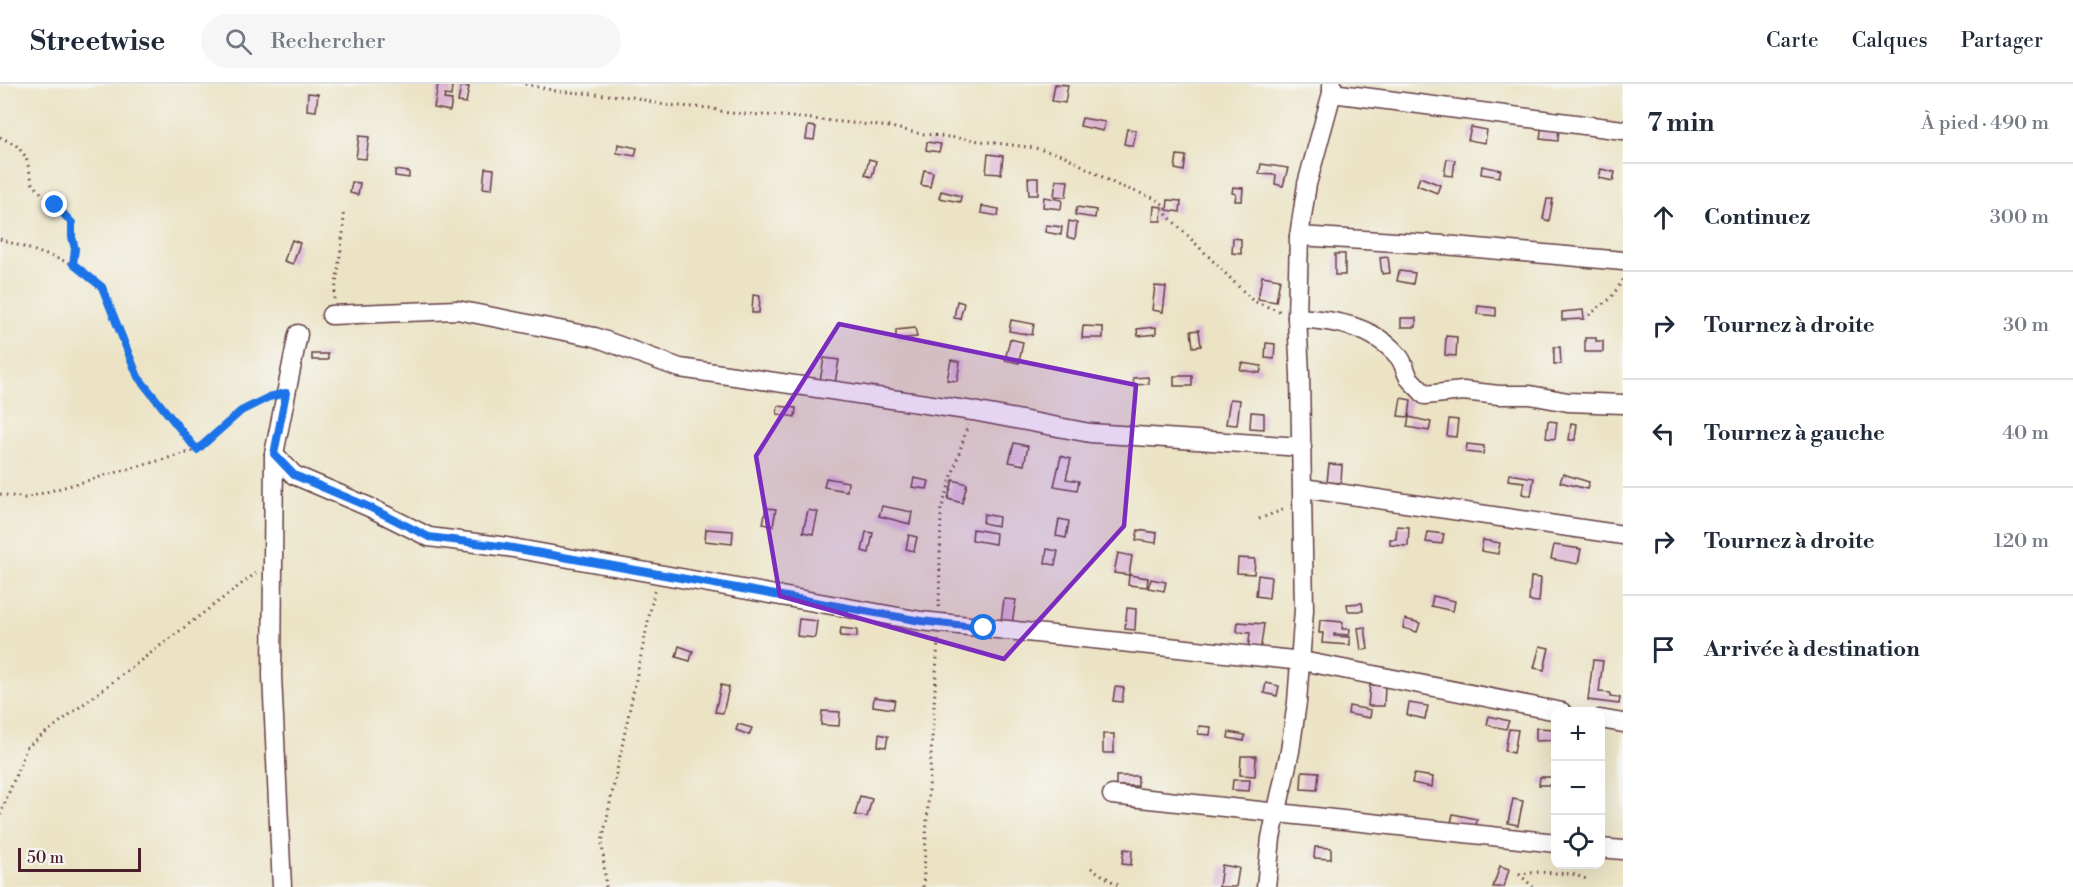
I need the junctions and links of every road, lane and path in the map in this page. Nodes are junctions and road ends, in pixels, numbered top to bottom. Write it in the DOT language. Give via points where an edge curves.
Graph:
graph roads {
  1 [pos="525,84"];
  2 [pos="1332,89"];
  3 [pos="1623,130"];
  4 [pos="0,136"];
  5 [pos="344,212"];
  6 [pos="1299,236"];
  7 [pos="0,239"];
  8 [pos="1623,261"];
  9 [pos="73,264"];
  10 [pos="1623,280"];
  11 [pos="331,315"];
  12 [pos="1589,315"];
  13 [pos="1297,318"];
  14 [pos="298,334"];
  15 [pos="286,393"];
  16 [pos="1623,404"];
  17 [pos="973,411"];
  18 [pos="1302,447"];
  19 [pos="197,450"];
  20 [pos="274,454"];
  21 [pos="0,494"];
  22 [pos="1303,496"];
  23 [pos="1258,519"];
  24 [pos="1623,535"];
  25 [pos="273,560"];
  26 [pos="658,574"];
  27 [pos="939,623"];
  28 [pos="1302,661"];
  29 [pos="1551,709"];
  30 [pos="1605,719"];
  31 [pos="1622,720"];
  32 [pos="1112,795"];
  33 [pos="1276,813"];
  34 [pos="0,815"];
  35 [pos="1551,842"];
  36 [pos="1605,848"];
  37 [pos="1623,850"];
  38 [pos="1092,868"];
  39 [pos="1589,880"];
  40 [pos="282,887"];
  41 [pos="606,887"];
  42 [pos="923,887"];
  43 [pos="1121,887"];
  44 [pos="1266,887"];
  45 [pos="1533,887"];
  1 -- 13 [label="path" via="728,113 891,127 1065,156 1117,185 1154,198 1253,301"];
  2 -- 3 [label="street"];
  2 -- 6 [label="street" via="1307,184"];
  4 -- 9 [label="path" via="16,145 26,157 33,185 72,223"];
  5 -- 11 [label="path"];
  6 -- 8 [label="street"];
  6 -- 13 [label="street"];
  7 -- 9 [label="path"];
  9 -- 19 [label="path" via="102,287 138,377"];
  10 -- 12 [label="path" via="1610,299"];
  11 -- 17 [label="street" via="457,310 596,337 680,368"];
  13 -- 16 [label="street" via="1330,320 1384,341 1425,395 1464,391"];
  13 -- 18 [label="street"];
  14 -- 15 [label="street"];
  15 -- 19 [label="path" via="241,411"];
  15 -- 20 [label="street"];
  17 -- 18 [label="street" via="1090,433"];
  17 -- 27 [label="path" via="941,510"];
  18 -- 22 [label="street"];
  19 -- 21 [label="path" via="25,498"];
  20 -- 25 [label="street"];
  20 -- 26 [label="street" via="294,475 429,537"];
  22 -- 23 [label="path"];
  22 -- 24 [label="street"];
  22 -- 28 [label="street"];
  25 -- 34 [label="path" via="27,747"];
  25 -- 40 [label="street" via="272,676"];
  26 -- 27 [label="street"];
  26 -- 41 [label="path" via="602,842"];
  27 -- 28 [label="street"];
  27 -- 42 [label="path"];
  28 -- 29 [label="street"];
  28 -- 33 [label="street" via="1290,751"];
  30 -- 31 [label="street"];
  32 -- 33 [label="street"];
  33 -- 35 [label="street"];
  33 -- 44 [label="street"];
  36 -- 37 [label="street"];
  38 -- 43 [label="path"];
  39 -- 45 [label="path" via="1573,874 1519,874"];
}
